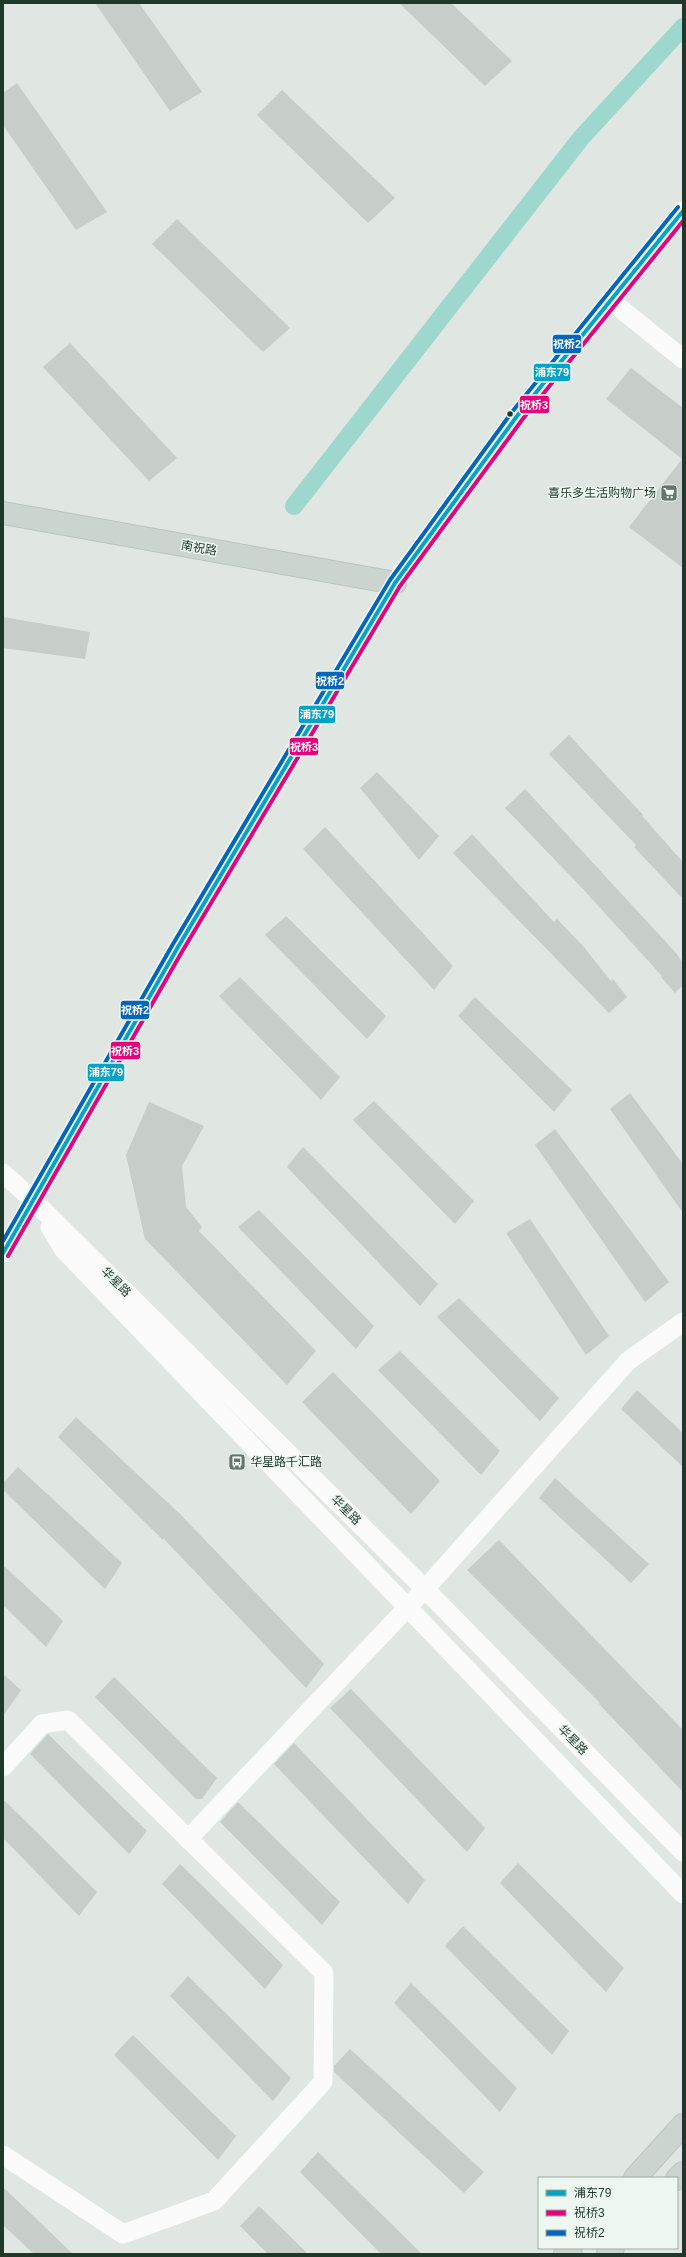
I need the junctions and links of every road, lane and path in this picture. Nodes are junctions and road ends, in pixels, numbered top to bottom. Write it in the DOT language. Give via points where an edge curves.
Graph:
graph roads {
  1 [pos="683,211"];
  2 [pos="610,300"];
  3 [pos="683,359"];
  4 [pos="3,513"];
  5 [pos="395,583"];
  6 [pos="3,1173"];
  7 [pos="34,1201"];
  8 [pos="3,1253"];
  9 [pos="683,1322"];
  10 [pos="425,1589"];
  11 [pos="409,1606"];
  12 [pos="3,1767"];
  13 [pos="188,1839"];
  14 [pos="683,1852"];
  15 [pos="683,1894"];
  16 [pos="683,2125"];
  17 [pos="3,2155"];
  18 [pos="635,2177"];
  1 -- 2 [label="street"];
  2 -- 3 [label="street"];
  2 -- 5 [label="street" via="517,416"];
  4 -- 5 [label="main road, 南祝路"];
  5 -- 7 [label="street" via="178,947"];
  6 -- 7 [label="street, 华星路"];
  7 -- 8 [label="street"];
  7 -- 10 [label="street, 华星路"];
  7 -- 11 [label="street" via="64,1250"];
  9 -- 10 [label="street" via="628,1361"];
  10 -- 11 [label="street"];
  10 -- 14 [label="street, 华星路"];
  11 -- 13 [label="street"];
  11 -- 15 [label="street"];
  12 -- 13 [label="street" via="42,1724 68,1720"];
  13 -- 17 [label="street" via="324,1972 323,2082 214,2201 122,2234"];
  16 -- 18 [label="main road"];
}
